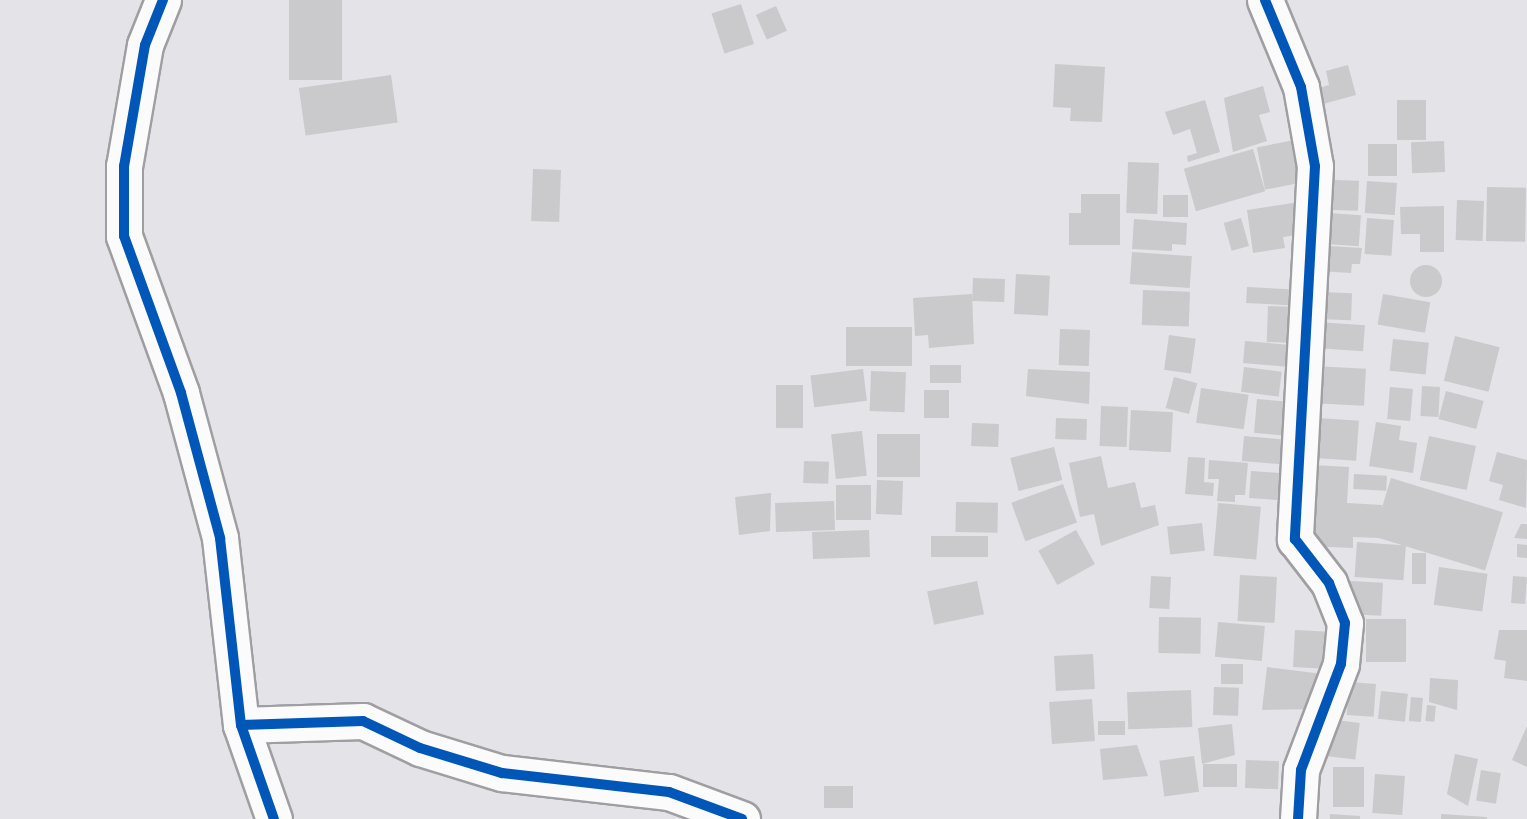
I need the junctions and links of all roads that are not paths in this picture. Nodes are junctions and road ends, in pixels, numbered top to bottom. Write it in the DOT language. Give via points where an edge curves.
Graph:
graph roads {
  1 [pos="163,0"];
  2 [pos="1265,0"];
  3 [pos="241,725"];
  4 [pos="274,819"];
  5 [pos="742,819"];
  6 [pos="1298,819"];
  1 -- 3 [label="street" via="145,45 124,166 124,236 181,393 220,538"];
  2 -- 6 [label="street" via="1301,88 1315,166 1295,539 1329,583 1345,623 1341,664 1301,770"];
  3 -- 4 [label="street"];
  3 -- 5 [label="street" via="363,721 420,748 502,773 656,790"];
}
